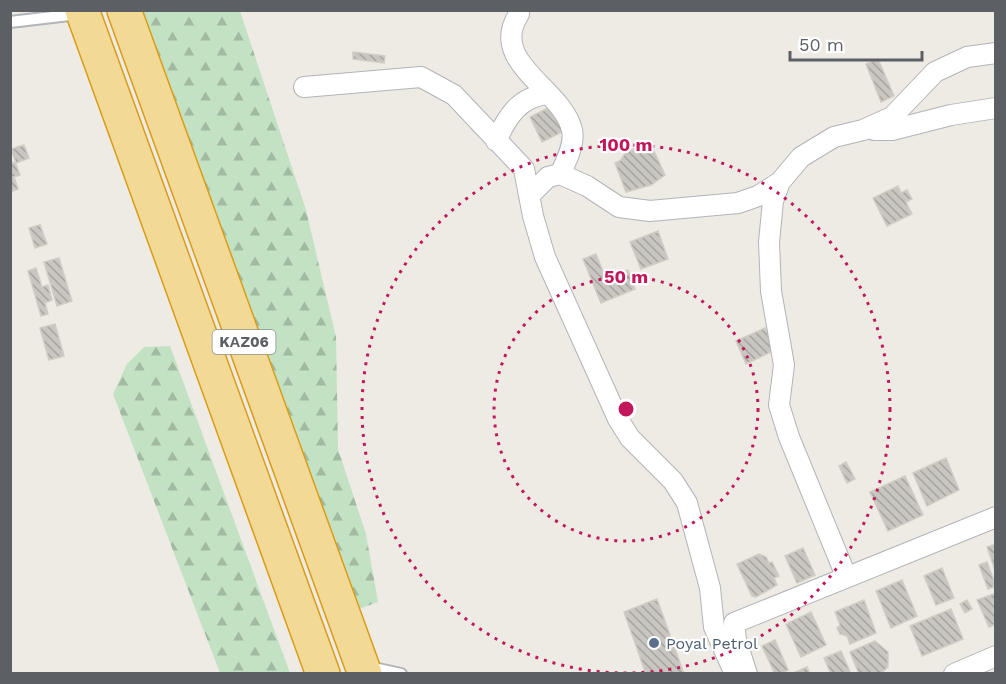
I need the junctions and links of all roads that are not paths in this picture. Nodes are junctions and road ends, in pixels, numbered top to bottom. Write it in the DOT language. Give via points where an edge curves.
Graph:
graph roads {
  1 [pos="124,10"];
  2 [pos="83,12"];
  3 [pos="519,14"];
  4 [pos="10,22"];
  5 [pos="996,53"];
  6 [pos="304,87"];
  7 [pos="548,94"];
  8 [pos="996,108"];
  9 [pos="863,130"];
  10 [pos="496,141"];
  11 [pos="560,174"];
  12 [pos="780,182"];
  13 [pos="529,196"];
  14 [pos="996,517"];
  15 [pos="846,576"];
  16 [pos="996,656"];
  17 [pos="363,669"];
  18 [pos="323,674"];
  19 [pos="401,674"];
  20 [pos="735,674"];
  21 [pos="747,674"];
  22 [pos="954,674"];
  1 -- 17 [label="highway, KАZ06"];
  2 -- 4 [label="lane"];
  2 -- 18 [label="highway, KАZ06"];
  3 -- 7 [label="street" via="512,25 515,55"];
  5 -- 9 [label="street" via="967,57 935,72 892,117"];
  6 -- 10 [label="street" via="421,77 454,95"];
  7 -- 10 [label="street" via="533,96 518,105"];
  7 -- 11 [label="street" via="557,101 572,132"];
  8 -- 9 [label="street" via="891,129"];
  9 -- 12 [label="street" via="834,137 801,157"];
  10 -- 13 [label="street" via="524,169"];
  11 -- 12 [label="street" via="619,207 650,211 738,203"];
  11 -- 13 [label="street" via="549,177"];
  12 -- 15 [label="street" via="773,201 770,242 771,291 784,365 779,405"];
  13 -- 20 [label="street" via="545,257 618,419 630,438 673,481 687,503 711,588 714,627"];
  14 -- 15 [label="street"];
  15 -- 21 [label="street" via="734,623"];
  16 -- 22 [label="street"];
  17 -- 19 [label="lane"];
}
